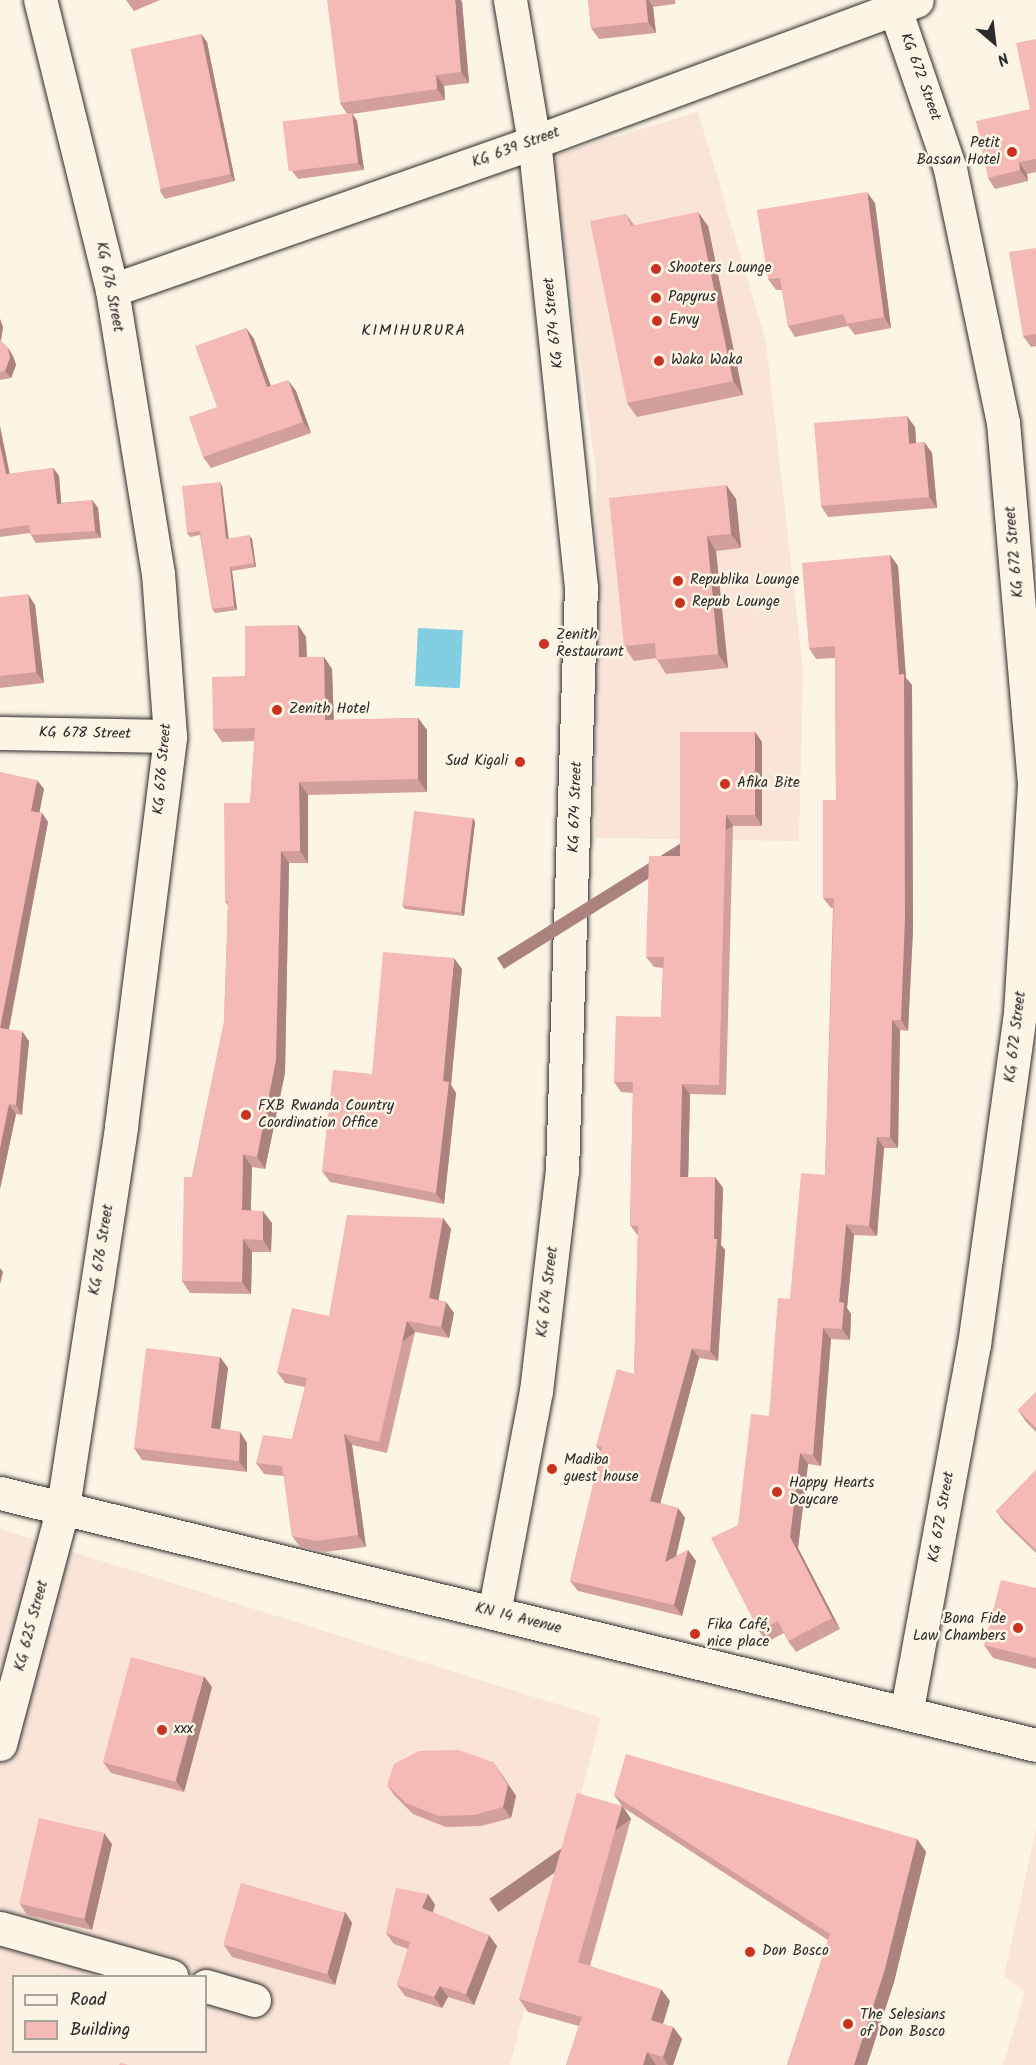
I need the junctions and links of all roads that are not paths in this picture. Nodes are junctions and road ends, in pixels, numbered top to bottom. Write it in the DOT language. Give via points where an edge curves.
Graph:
graph roads {
  1 [pos="40,0"];
  2 [pos="510,0"];
  3 [pos="906,4"];
  4 [pos="534,142"];
  5 [pos="112,290"];
  6 [pos="0,733"];
  7 [pos="170,736"];
  8 [pos="0,1493"];
  9 [pos="63,1507"];
  10 [pos="494,1613"];
  11 [pos="906,1713"];
  12 [pos="0,1744"];
  13 [pos="1036,1745"];
  14 [pos="0,1928"];
  15 [pos="164,1975"];
  16 [pos="207,1986"];
  17 [pos="254,2000"];
  1 -- 5 [label="street, KG 676 Street"];
  2 -- 4 [label="street, KG 674 Street"];
  3 -- 4 [label="street, KG 639 Street"];
  3 -- 11 [label="street, KG 672 Street" via="950,169 1003,422 1034,784 1020,1013 974,1344"];
  4 -- 5 [label="street, KG 639 Street"];
  4 -- 10 [label="street, KG 674 Street" via="581,587 578,734 562,1171 536,1391"];
  5 -- 7 [label="street, KG 676 Street" via="158,574"];
  6 -- 7 [label="street, KG 678 Street"];
  7 -- 9 [label="street, KG 676 Street" via="121,1126"];
  8 -- 9 [label="street, KN 14 Avenue"];
  9 -- 10 [label="street, KN 14 Avenue"];
  9 -- 12 [label="street, KG 625 Street"];
  10 -- 11 [label="street, KN 14 Avenue"];
  11 -- 13 [label="street, KN 14 Avenue"];
  14 -- 15 [label="street"];
  16 -- 17 [label="street"];
}
